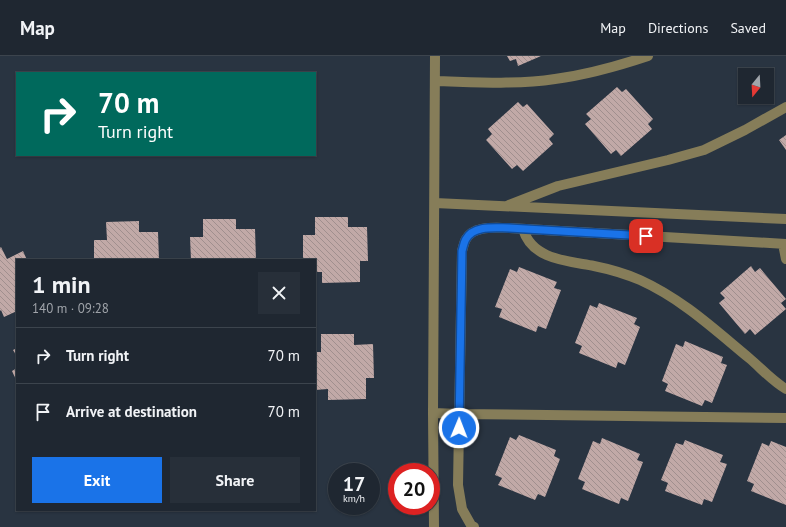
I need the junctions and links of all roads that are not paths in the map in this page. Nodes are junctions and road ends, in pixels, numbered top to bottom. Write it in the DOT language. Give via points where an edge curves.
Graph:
graph roads {
  1 [pos="435,56"];
  2 [pos="648,56"];
  3 [pos="435,81"];
  4 [pos="786,107"];
  5 [pos="435,203"];
  6 [pos="505,206"];
  7 [pos="786,219"];
  8 [pos="523,229"];
  9 [pos="785,244"];
  10 [pos="786,259"];
  11 [pos="786,389"];
  12 [pos="433,413"];
  13 [pos="459,414"];
  14 [pos="786,418"];
  15 [pos="434,527"];
  16 [pos="474,527"];
  1 -- 3 [label="street"];
  2 -- 3 [label="street" via="555,79 508,83"];
  3 -- 5 [label="street"];
  4 -- 6 [label="street" via="704,150 558,186"];
  5 -- 6 [label="street"];
  5 -- 12 [label="street"];
  6 -- 7 [label="street"];
  8 -- 9 [label="street"];
  8 -- 11 [label="street" via="525,238 541,253 617,272 657,288 704,319"];
  8 -- 13 [label="street" via="486,228 474,231 466,238 462,251"];
  9 -- 10 [label="street"];
  12 -- 13 [label="street"];
  12 -- 15 [label="street"];
  13 -- 14 [label="street"];
  13 -- 16 [label="street" via="458,485 462,509"];
}
